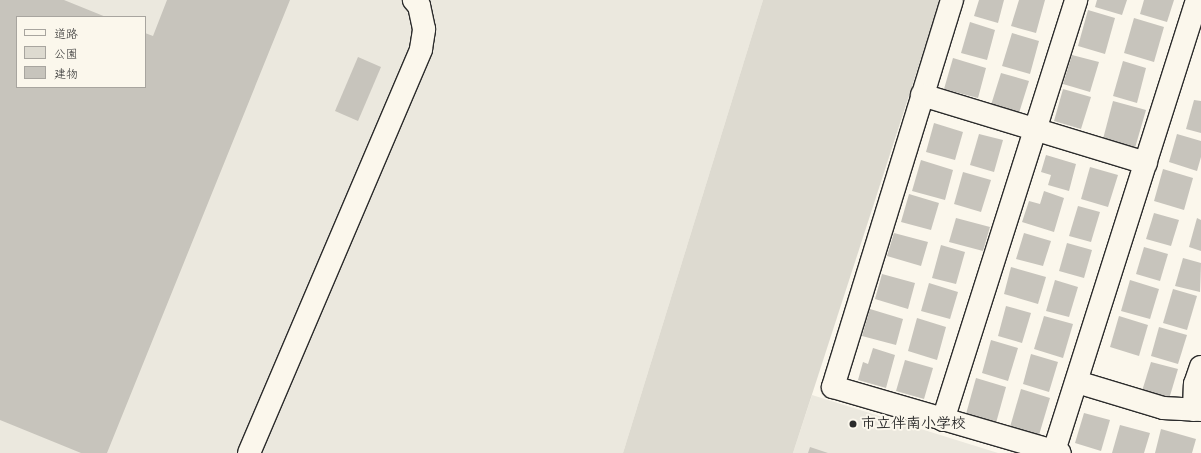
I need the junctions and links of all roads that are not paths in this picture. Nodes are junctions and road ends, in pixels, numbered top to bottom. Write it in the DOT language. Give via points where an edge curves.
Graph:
graph roads {
  1 [pos="414,0"];
  2 [pos="952,0"];
  3 [pos="1076,0"];
  4 [pos="1197,0"];
  5 [pos="922,95"];
  6 [pos="1034,128"];
  7 [pos="1146,163"];
  8 [pos="1201,367"];
  9 [pos="1077,382"];
  10 [pos="1197,410"];
  11 [pos="943,420"];
  12 [pos="1057,452"];
  13 [pos="249,453"];
  1 -- 13 [label="street" via="419,6 424,29 421,49"];
  2 -- 5 [label="street"];
  3 -- 6 [label="street"];
  4 -- 7 [label="street"];
  5 -- 6 [label="street"];
  5 -- 11 [label="street" via="833,387"];
  6 -- 7 [label="street"];
  6 -- 11 [label="street"];
  7 -- 9 [label="street"];
  8 -- 10 [label="street" via="1196,384"];
  9 -- 10 [label="street" via="1163,408"];
  9 -- 12 [label="street"];
  11 -- 12 [label="street"];
}
